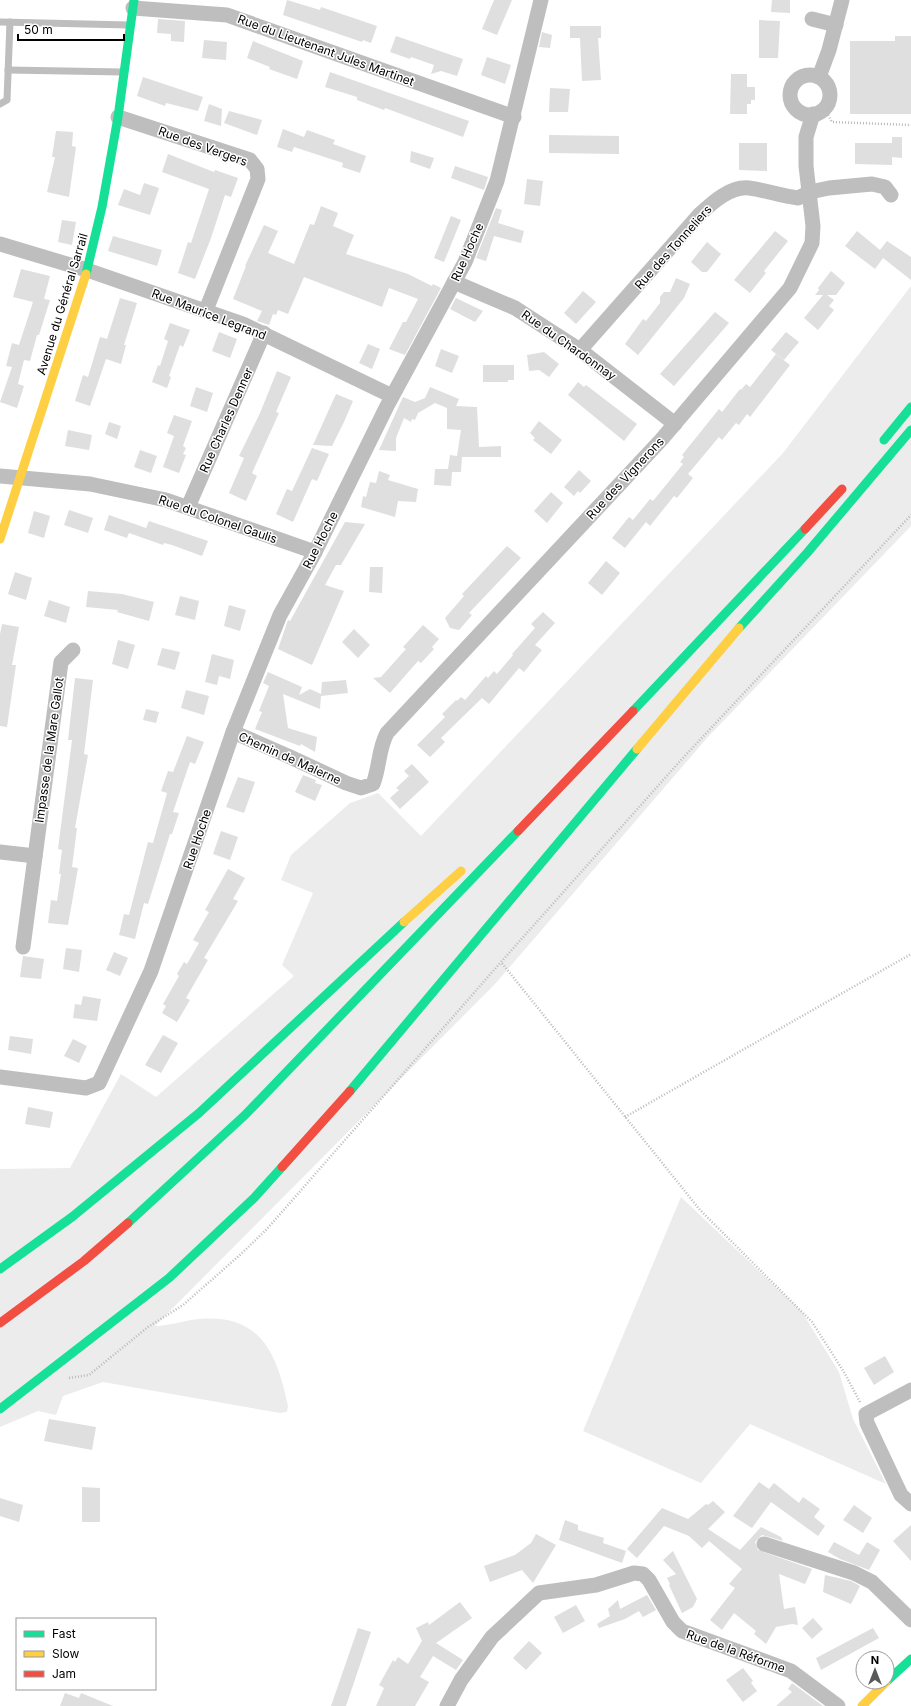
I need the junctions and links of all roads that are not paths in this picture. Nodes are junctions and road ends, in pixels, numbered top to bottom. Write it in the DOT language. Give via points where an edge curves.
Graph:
graph roads {
  1 [pos="541,0"];
  2 [pos="842,0"];
  3 [pos="134,4"];
  4 [pos="812,19"];
  5 [pos="0,22"];
  6 [pos="10,22"];
  7 [pos="131,25"];
  8 [pos="836,25"];
  9 [pos="8,70"];
  10 [pos="125,72"];
  11 [pos="819,77"];
  12 [pos="0,104"];
  13 [pos="818,112"];
  14 [pos="118,116"];
  15 [pos="514,117"];
  16 [pos="810,192"];
  17 [pos="891,195"];
  18 [pos="0,244"];
  19 [pos="87,270"];
  20 [pos="454,282"];
  21 [pos="206,310"];
  22 [pos="264,333"];
  23 [pos="580,350"];
  24 [pos="392,396"];
  25 [pos="911,407"];
  26 [pos="911,419"];
  27 [pos="675,424"];
  28 [pos="911,430"];
  29 [pos="877,449"];
  30 [pos="0,476"];
  31 [pos="20,477"];
  32 [pos="848,483"];
  33 [pos="188,507"];
  34 [pos="0,539"];
  35 [pos="315,552"];
  36 [pos="73,650"];
  37 [pos="233,732"];
  38 [pos="565,781"];
  39 [pos="346,783"];
  40 [pos="515,820"];
  41 [pos="0,852"];
  42 [pos="35,856"];
  43 [pos="470,863"];
  44 [pos="23,947"];
  45 [pos="0,1077"];
  46 [pos="0,1269"];
  47 [pos="0,1323"];
  48 [pos="0,1332"];
  49 [pos="911,1390"];
  50 [pos="0,1409"];
  51 [pos="911,1504"];
  52 [pos="764,1544"];
  53 [pos="911,1620"];
  54 [pos="909,1664"];
  55 [pos="895,1675"];
  56 [pos="879,1690"];
  57 [pos="447,1706"];
  58 [pos="838,1706"];
  59 [pos="862,1706"];
  1 -- 15 [label="street, Rue Hoche"];
  2 -- 8 [label="street"];
  3 -- 7 [label="main road, Avenue du Général Sarrail"];
  3 -- 15 [label="street, Rue du Lieutenant Jules Martinet" via="228,15"];
  4 -- 8 [label="street"];
  5 -- 6 [label="lane"];
  6 -- 7 [label="lane"];
  6 -- 9 [label="lane"];
  7 -- 10 [label="main road, Avenue du Général Sarrail"];
  8 -- 11 [label="street"];
  9 -- 10 [label="lane"];
  9 -- 12 [label="lane" via="7,100"];
  10 -- 14 [label="main road, Avenue du Général Sarrail"];
  11 -- 13 [label="street" via="830,93 829,100"];
  11 -- 13 [label="street" via="802,76 793,85 790,94 796,108 806,114"];
  13 -- 16 [label="street, Rue des Vignerons" via="806,137 806,166"];
  14 -- 19 [label="main road, Avenue du Général Sarrail" via="102,207"];
  14 -- 21 [label="street, Rue des Vergers" via="250,160 257,169 258,179"];
  15 -- 20 [label="street, Rue Hoche" via="498,181 465,262"];
  16 -- 17 [label="street, Rue des Tonneliers" via="872,184 885,187"];
  16 -- 23 [label="street, Rue des Tonneliers" via="798,198 747,188 733,191 715,201 700,214"];
  16 -- 27 [label="street, Rue des Vignerons" via="812,243 790,288"];
  18 -- 19 [label="street, Rue Maurice Legrand"];
  19 -- 21 [label="street, Rue Maurice Legrand"];
  19 -- 31 [label="main road, Avenue du Général Sarrail"];
  20 -- 23 [label="street, Rue du Chardonnay" via="516,308"];
  20 -- 24 [label="street, Rue Hoche"];
  21 -- 22 [label="street, Rue Maurice Legrand"];
  22 -- 24 [label="street, Rue Maurice Legrand"];
  22 -- 33 [label="street, Rue Charles Denner"];
  23 -- 27 [label="street, Rue du Chardonnay"];
  24 -- 35 [label="street, Rue Hoche"];
  25 -- 29 [label="main road"];
  26 -- 48 [label="main road" via="832,511 753,596 243,1128 162,1203 78,1274"];
  27 -- 39 [label="street, Rue des Vignerons" via="387,733 381,745 379,769 373,784 361,788"];
  28 -- 50 [label="main road" via="807,553 713,657 369,1070 254,1198 169,1278"];
  30 -- 31 [label="street, Rue du Colonel Gaulis"];
  31 -- 33 [label="street, Rue du Colonel Gaulis" via="90,484"];
  31 -- 34 [label="main road, Avenue du Général Sarrail"];
  32 -- 38 [label="main road"];
  33 -- 35 [label="street, Rue du Colonel Gaulis"];
  35 -- 37 [label="street, Rue Hoche" via="280,615"];
  36 -- 42 [label="street, Impasse de la Mare Gallot" via="61,662"];
  37 -- 39 [label="street, Chemin de Malerne"];
  37 -- 45 [label="street, Rue Hoche" via="151,971 99,1083 86,1088"];
  38 -- 40 [label="main road"];
  38 -- 47 [label="main road" via="245,1115 84,1261"];
  41 -- 42 [label="street"];
  42 -- 44 [label="street, Impasse de la Mare Gallot"];
  43 -- 46 [label="main road" via="199,1113 72,1217"];
  49 -- 51 [label="street" via="866,1414 867,1423 901,1495"];
  52 -- 53 [label="street" via="854,1573 872,1582"];
  54 -- 55 [label="main road"];
  56 -- 59 [label="main road"];
  57 -- 58 [label="street, Rue de la Réforme" via="461,1680 492,1637 539,1593 596,1585 634,1573 642,1574 649,1580 673,1622 682,1631 791,1671"];
}
